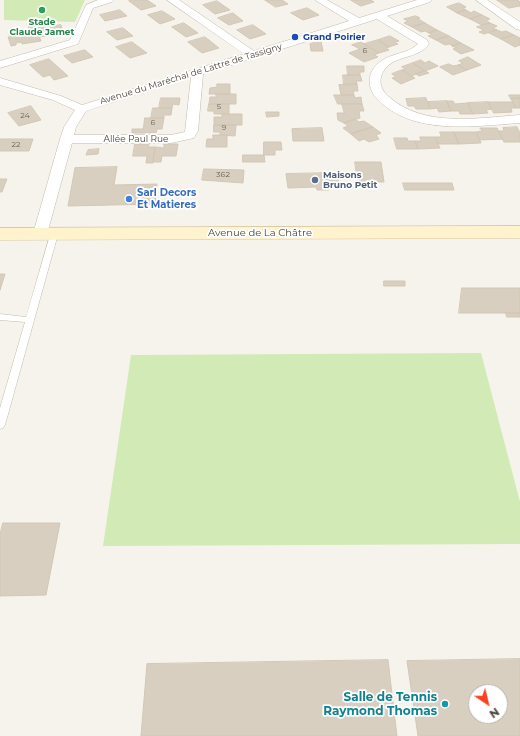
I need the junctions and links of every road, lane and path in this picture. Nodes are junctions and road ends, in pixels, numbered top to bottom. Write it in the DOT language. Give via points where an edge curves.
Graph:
graph roads {
  1 [pos="109,0"];
  2 [pos="172,0"];
  3 [pos="320,0"];
  4 [pos="427,0"];
  5 [pos="480,0"];
  6 [pos="378,16"];
  7 [pos="358,22"];
  8 [pos="520,27"];
  9 [pos="253,55"];
  10 [pos="0,65"];
  11 [pos="197,73"];
  12 [pos="0,81"];
  13 [pos="82,109"];
  14 [pos="520,119"];
  15 [pos="66,140"];
  16 [pos="520,232"];
  17 [pos="0,234"];
  18 [pos="47,234"];
  19 [pos="0,317"];
  20 [pos="30,320"];
  21 [pos="0,426"];
  1 -- 10 [label="street" via="89,7 74,42"];
  2 -- 9 [label="street"];
  3 -- 7 [label="street"];
  4 -- 6 [label="street, Avenue du Maréchal de Lattre de Tassigny"];
  5 -- 8 [label="street"];
  6 -- 7 [label="street, Avenue du Maréchal de Lattre de Tassigny"];
  6 -- 14 [label="street" via="424,44 390,59 378,70 375,78 378,92 396,110 411,116 451,122"];
  7 -- 9 [label="street, Avenue du Maréchal de Lattre de Tassigny"];
  9 -- 11 [label="street, Avenue du Maréchal de Lattre de Tassigny"];
  11 -- 13 [label="street, Avenue du Maréchal de Lattre de Tassigny"];
  11 -- 15 [label="street, Allée Paul Rue" via="190,135 171,139"];
  12 -- 13 [label="street" via="57,98"];
  13 -- 15 [label="street" via="70,127"];
  15 -- 18 [label="street"];
  16 -- 18 [label="main road, Avenue de La Châtre"];
  17 -- 18 [label="main road, Avenue de La Châtre"];
  18 -- 20 [label="lane"];
  19 -- 20 [label="lane"];
  20 -- 21 [label="lane"];
}
